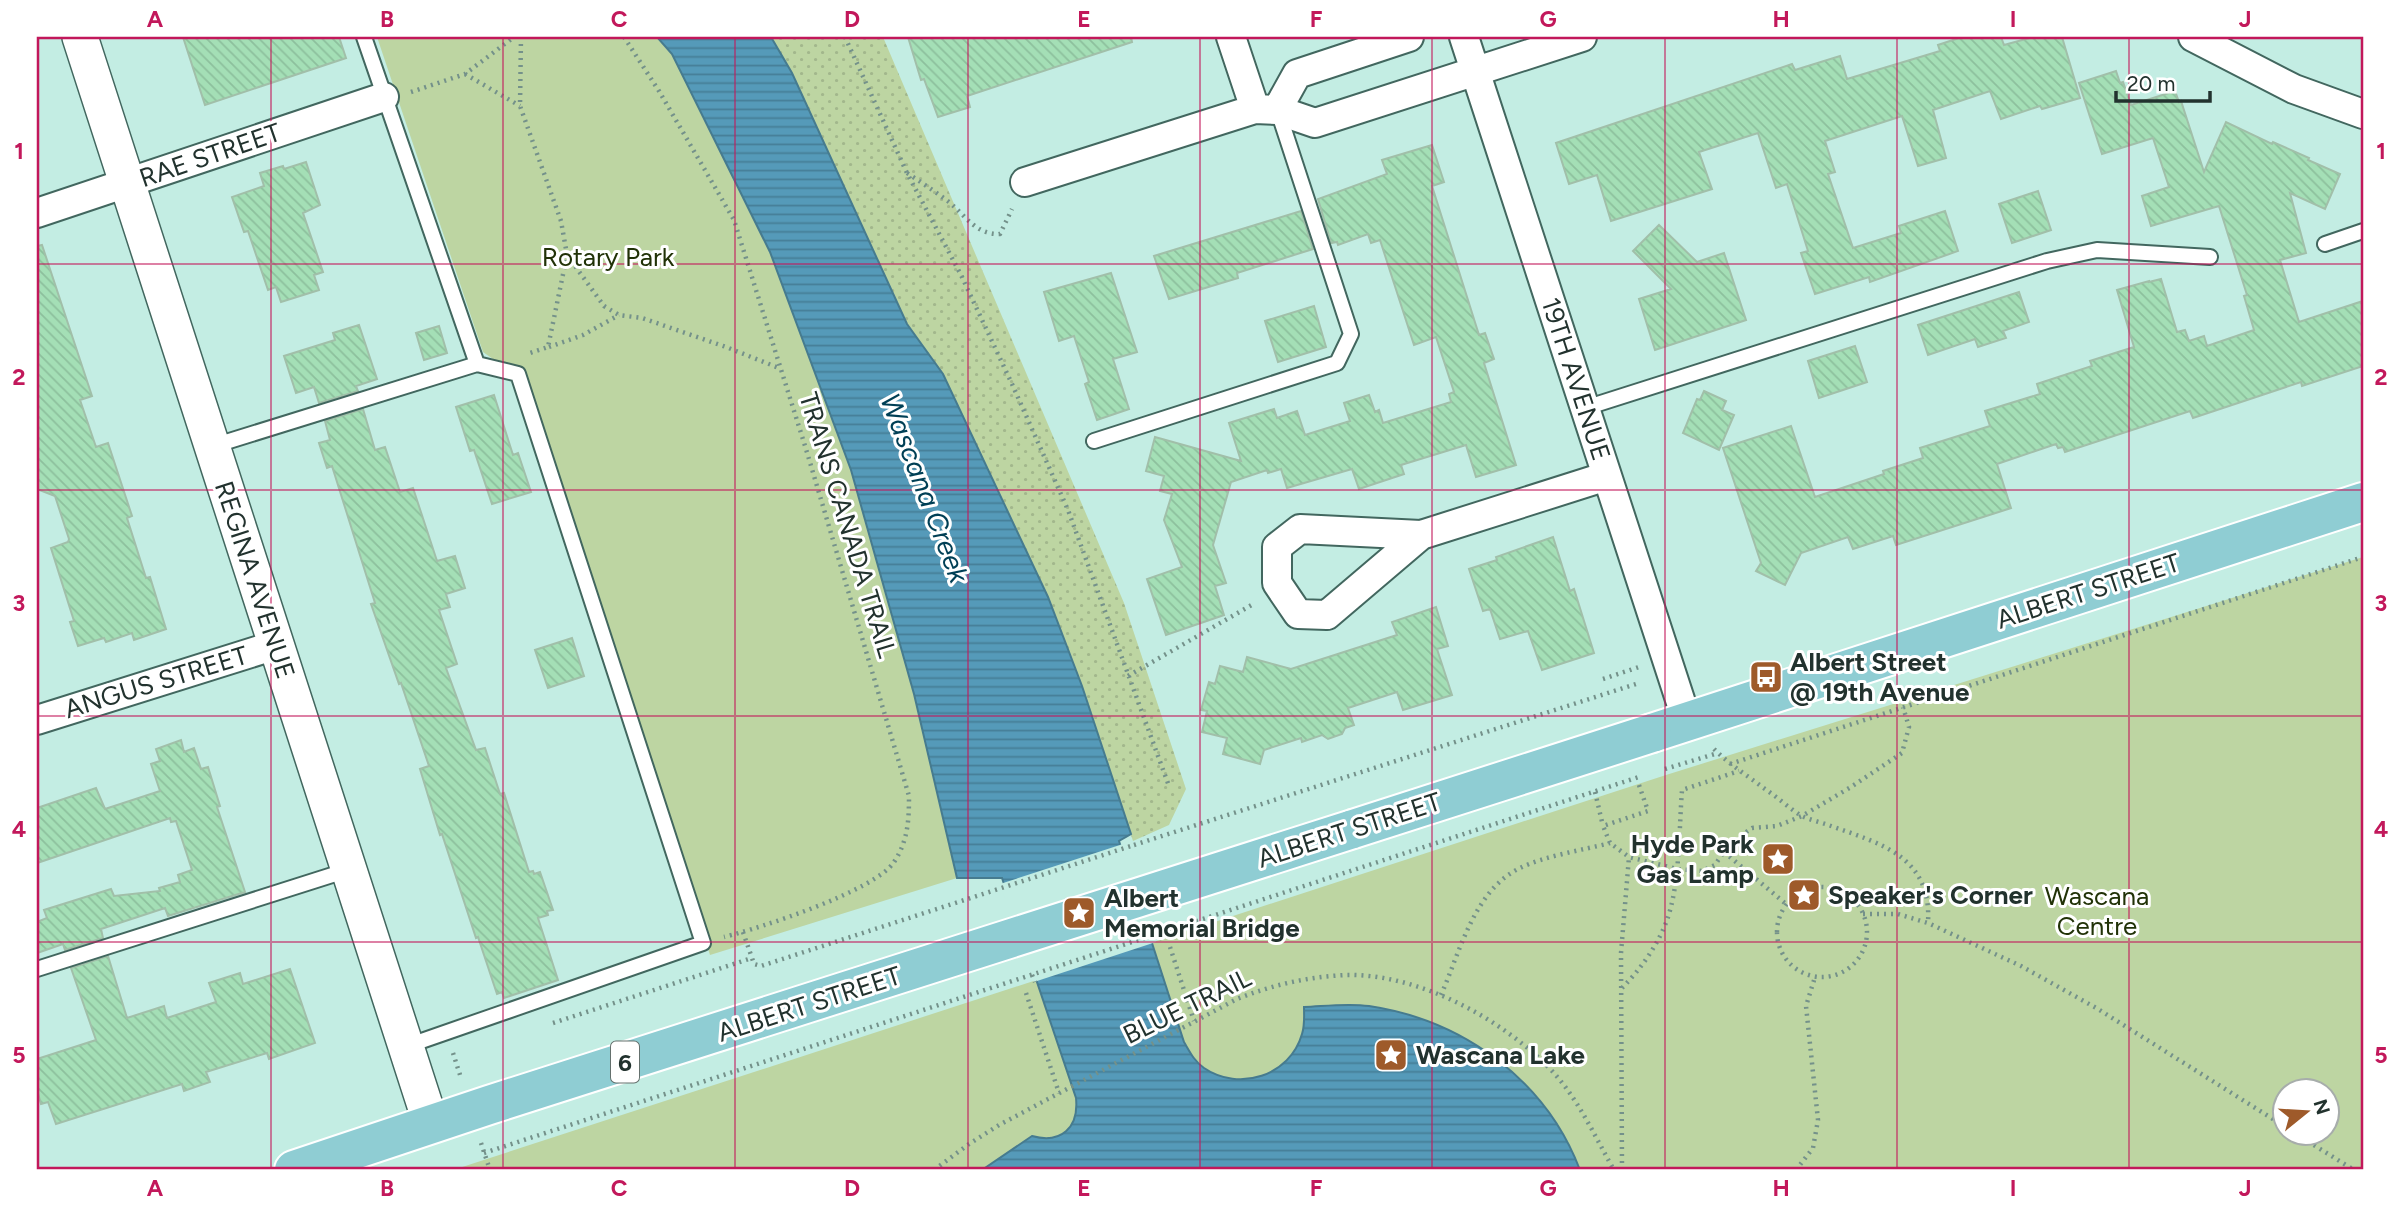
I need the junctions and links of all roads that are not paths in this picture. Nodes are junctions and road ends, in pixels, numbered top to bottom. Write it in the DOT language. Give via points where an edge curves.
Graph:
graph roads {
  1 [pos="80,37"];
  2 [pos="364,37"];
  3 [pos="1231,37"];
  4 [pos="1409,37"];
  5 [pos="1464,37"];
  6 [pos="1582,37"];
  7 [pos="2193,37"];
  8 [pos="1475,71"];
  9 [pos="384,97"];
  10 [pos="1266,109"];
  11 [pos="2363,114"];
  12 [pos="1025,182"];
  13 [pos="127,183"];
  14 [pos="37,213"];
  15 [pos="2363,231"];
  16 [pos="2325,244"];
  17 [pos="2210,257"];
  18 [pos="477,365"];
  19 [pos="1585,408"];
  20 [pos="1094,441"];
  21 [pos="212,446"];
  22 [pos="1607,476"];
  23 [pos="2363,502"];
  24 [pos="1422,535"];
  25 [pos="276,645"];
  26 [pos="37,720"];
  27 [pos="1670,727"];
  28 [pos="349,870"];
  29 [pos="37,969"];
  30 [pos="406,1046"];
  31 [pos="431,1124"];
  32 [pos="294,1170"];
  1 -- 13 [label="street, REGINA AVENUE"];
  2 -- 9 [label="lane"];
  3 -- 10 [label="street"];
  4 -- 10 [label="street" via="1297,74"];
  5 -- 8 [label="street, 19TH AVENUE"];
  6 -- 8 [label="street"];
  7 -- 11 [label="street" via="2294,89"];
  8 -- 10 [label="street" via="1315,123"];
  8 -- 19 [label="street, 19TH AVENUE"];
  9 -- 13 [label="street, RAE STREET"];
  9 -- 18 [label="lane"];
  10 -- 12 [label="street"];
  10 -- 20 [label="lane" via="1351,334 1336,363"];
  13 -- 14 [label="street, RAE STREET"];
  13 -- 21 [label="street, REGINA AVENUE"];
  15 -- 16 [label="lane"];
  17 -- 19 [label="lane" via="2097,250 2048,261"];
  18 -- 21 [label="lane"];
  18 -- 30 [label="lane" via="518,374 703,943"];
  19 -- 22 [label="street, 19TH AVENUE"];
  21 -- 25 [label="street, REGINA AVENUE"];
  22 -- 24 [label="street"];
  22 -- 27 [label="street, 19TH AVENUE"];
  23 -- 27 [label="main road, ALBERT STREET / 6"];
  24 -- 24 [label="street" via="1300,529 1277,547 1277,583 1298,614 1327,615"];
  25 -- 26 [label="street, ANGUS STREET"];
  25 -- 28 [label="street, REGINA AVENUE"];
  27 -- 31 [label="main road, ALBERT STREET / 6, bridge"];
  28 -- 29 [label="lane"];
  28 -- 30 [label="street, REGINA AVENUE"];
  30 -- 31 [label="street, REGINA AVENUE"];
  31 -- 32 [label="main road, ALBERT STREET / 6"];
}
